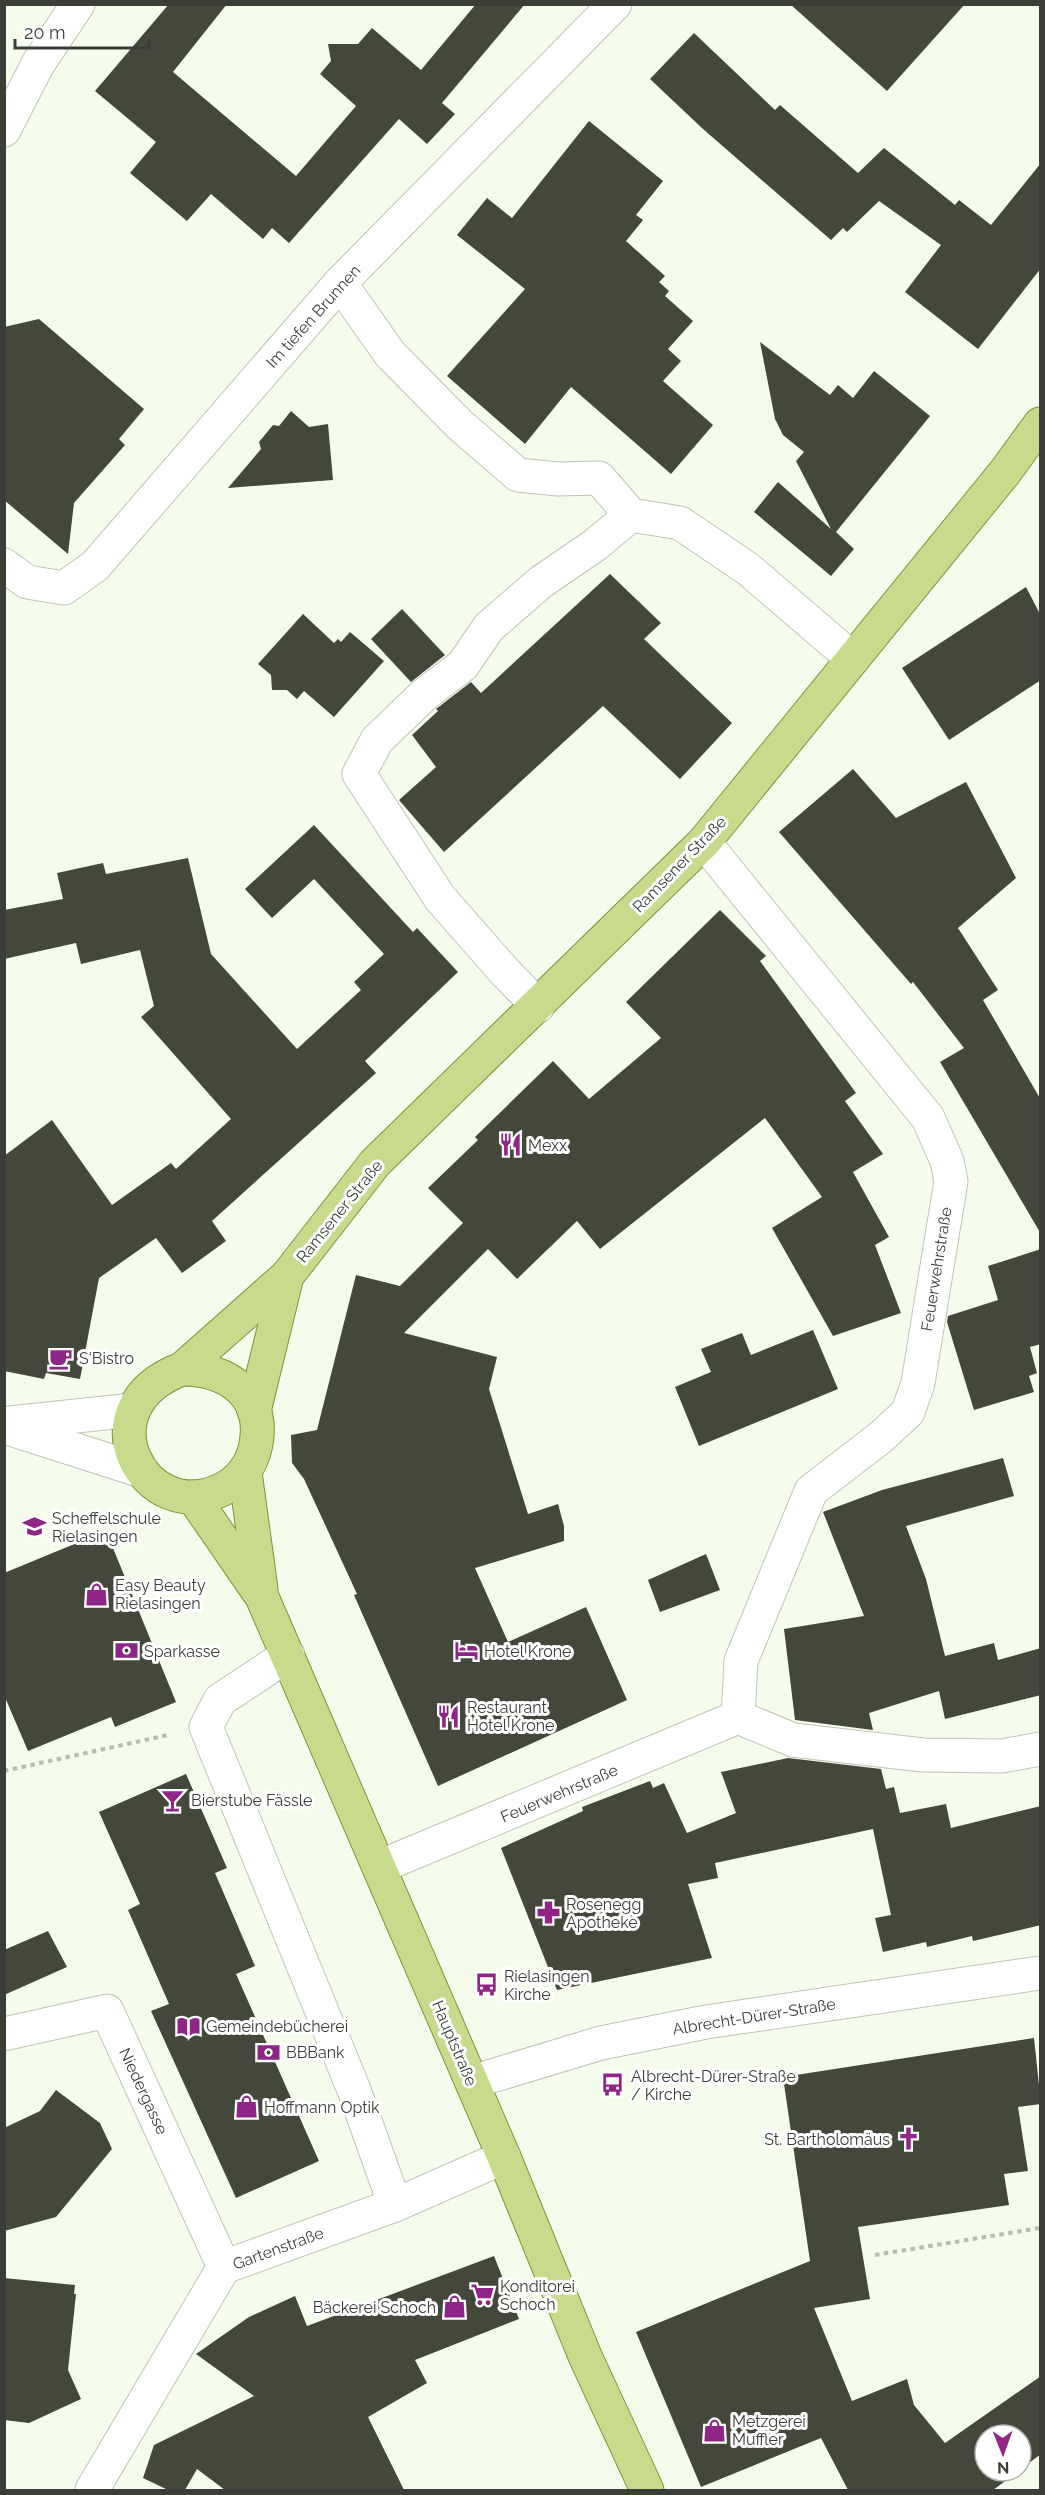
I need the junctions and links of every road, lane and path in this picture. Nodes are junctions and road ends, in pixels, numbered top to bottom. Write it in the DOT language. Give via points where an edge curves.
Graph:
graph roads {
  1 [pos="78,4"];
  2 [pos="615,4"];
  3 [pos="4,130"];
  4 [pos="340,283"];
  5 [pos="1038,435"];
  6 [pos="631,514"];
  7 [pos="4,565"];
  8 [pos="853,659"];
  9 [pos="704,842"];
  10 [pos="538,1006"];
  11 [pos="287,1276"];
  12 [pos="182,1369"];
  13 [pos="133,1410"];
  14 [pos="254,1411"];
  15 [pos="4,1425"];
  16 [pos="142,1471"];
  17 [pos="245,1472"];
  18 [pos="193,1497"];
  19 [pos="262,1597"];
  20 [pos="288,1655"];
  21 [pos="738,1717"];
  22 [pos="206,1726"];
  23 [pos="1041,1749"];
  24 [pos="4,1771"];
  25 [pos="379,1867"];
  26 [pos="1041,1974"];
  27 [pos="4,2034"];
  28 [pos="472,2082"];
  29 [pos="504,2157"];
  30 [pos="395,2205"];
  31 [pos="1041,2228"];
  32 [pos="875,2255"];
  33 [pos="224,2267"];
  34 [pos="92,2490"];
  35 [pos="647,2490"];
  1 -- 3 [label="street" via="38,64"];
  2 -- 4 [label="street, Im tiefen Brunnen"];
  4 -- 6 [label="street" via="390,354 460,425 518,475 598,478"];
  4 -- 7 [label="street, Im tiefen Brunnen" via="95,566 64,588 27,582"];
  5 -- 8 [label="main road, Ramsener Straße"];
  6 -- 8 [label="street" via="680,523 748,569"];
  6 -- 10 [label="street" via="489,627 463,665 424,695 377,740 358,774 440,898"];
  8 -- 9 [label="main road, Ramsener Straße"];
  9 -- 10 [label="main road, Ramsener Straße"];
  9 -- 21 [label="street, Feuerwehrstraße" via="928,1118 947,1161 951,1181 918,1383 908,1412 811,1491 741,1661"];
  10 -- 11 [label="main road, Ramsener Straße" via="375,1163"];
  11 -- 12 [label="main road, Ramsener Straße"];
  11 -- 14 [label="main road, Ramsener Straße"];
  12 -- 13 [label="main road" via="162,1377 144,1391"];
  12 -- 14 [label="main road" via="205,1369 226,1377 243,1391"];
  13 -- 15 [label="street"];
  13 -- 16 [label="main road" via="128,1432 132,1454"];
  14 -- 17 [label="main road" via="258,1432"];
  15 -- 16 [label="street"];
  16 -- 18 [label="main road" via="156,1485 174,1494"];
  17 -- 18 [label="main road" via="213,1494"];
  17 -- 19 [label="main road"];
  18 -- 19 [label="main road"];
  19 -- 20 [label="main road, Hauptstraße"];
  20 -- 22 [label="street" via="220,1700"];
  20 -- 25 [label="main road, Hauptstraße"];
  21 -- 23 [label="street" via="793,1740 923,1755 1002,1756"];
  21 -- 25 [label="street, Feuerwehrstraße"];
  22 -- 24 [label="path"];
  22 -- 30 [label="street" via="354,2090"];
  25 -- 28 [label="main road, Hauptstraße"];
  26 -- 28 [label="street, Albrecht-Dürer-Straße" via="706,2022 601,2043"];
  27 -- 33 [label="street, Niedergasse" via="107,2011"];
  28 -- 29 [label="main road, Hauptstraße"];
  29 -- 30 [label="street, Gartenstraße"];
  29 -- 35 [label="main road, Hauptstraße" via="585,2356"];
  30 -- 33 [label="street, Gartenstraße"];
  31 -- 32 [label="path"];
  33 -- 34 [label="street, Gartenstraße"];
}
